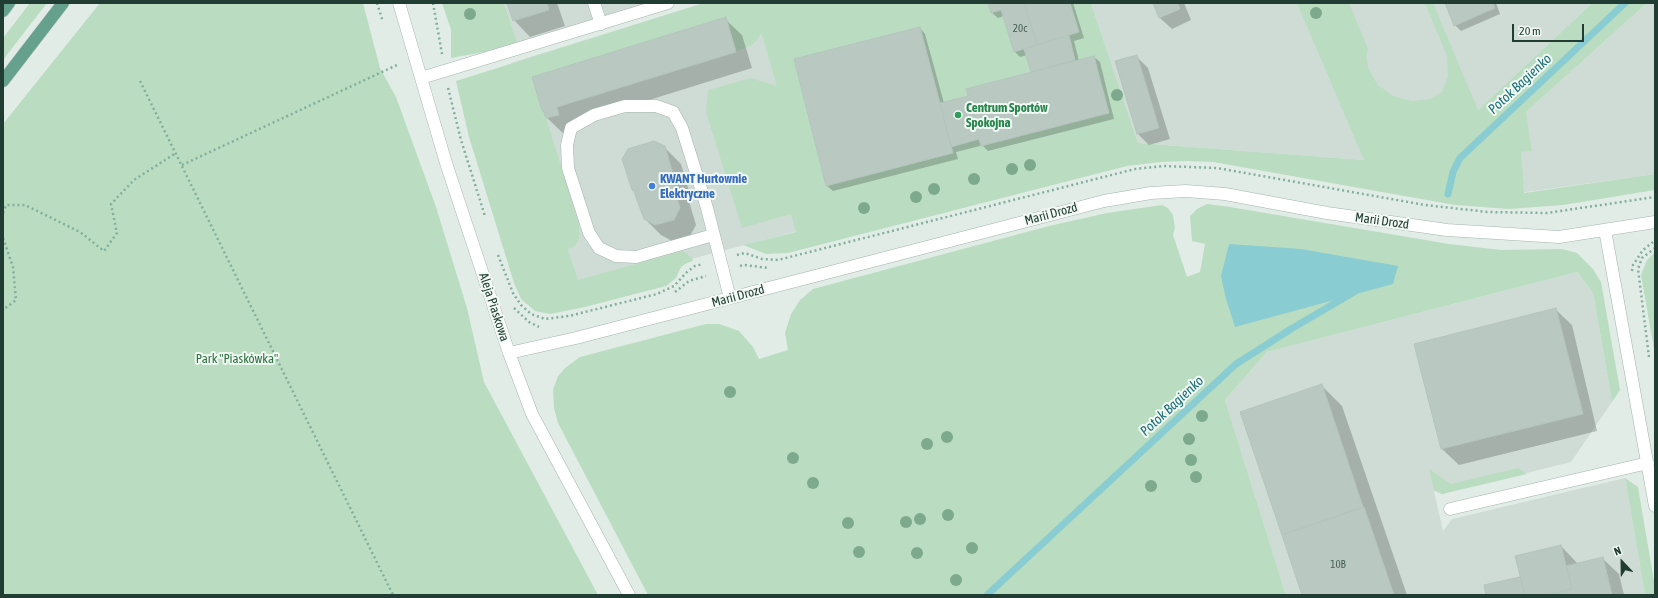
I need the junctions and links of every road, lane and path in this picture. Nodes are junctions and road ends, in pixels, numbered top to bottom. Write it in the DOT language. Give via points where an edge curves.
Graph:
graph roads {
  1 [pos="9,3"];
  2 [pos="63,3"];
  3 [pos="399,3"];
  4 [pos="433,3"];
  5 [pos="594,3"];
  6 [pos="668,3"];
  7 [pos="3,10"];
  8 [pos="601,24"];
  9 [pos="398,65"];
  10 [pos="444,72"];
  11 [pos="421,78"];
  12 [pos="3,81"];
  13 [pos="140,81"];
  14 [pos="176,153"];
  15 [pos="182,165"];
  16 [pos="3,212"];
  17 [pos="487,222"];
  18 [pos="1655,222"];
  19 [pos="1605,230"];
  20 [pos="713,235"];
  21 [pos="3,238"];
  22 [pos="1655,248"];
  23 [pos="689,281"];
  24 [pos="675,292"];
  25 [pos="730,298"];
  26 [pos="513,307"];
  27 [pos="3,310"];
  28 [pos="544,328"];
  29 [pos="509,353"];
  30 [pos="1650,364"];
  31 [pos="1648,463"];
  32 [pos="1655,506"];
  33 [pos="1450,509"];
  34 [pos="393,595"];
  35 [pos="629,595"];
  1 -- 7 [label="main road"];
  2 -- 12 [label="main road"];
  3 -- 11 [label="street, Aleja Piaskowa"];
  4 -- 10 [label="path"];
  5 -- 8 [label="street"];
  6 -- 8 [label="street"];
  8 -- 10 [label="street"];
  9 -- 15 [label="path"];
  10 -- 11 [label="street"];
  10 -- 17 [label="path"];
  11 -- 29 [label="street, Aleja Piaskowa" via="446,163"];
  13 -- 14 [label="path"];
  14 -- 15 [label="path"];
  14 -- 16 [label="path" via="134,180 111,204 117,233 104,251 80,232 25,205 6,204"];
  15 -- 34 [label="path"];
  18 -- 19 [label="street, Marii Drozd"];
  19 -- 25 [label="street, Marii Drozd" via="1559,237 1447,230 1327,213 1225,194 1186,191 1151,193 1104,200"];
  19 -- 31 [label="street"];
  20 -- 20 [label="street" via="636,258 616,256 599,248 589,233 568,168 567,145 571,128 594,115 625,106 656,106 673,112 682,128"];
  20 -- 25 [label="street"];
  21 -- 27 [label="path" via="13,267 16,300"];
  22 -- 30 [label="path" via="1642,258 1638,269"];
  23 -- 24 [label="path"];
  25 -- 29 [label="street, Marii Drozd"];
  26 -- 28 [label="path" via="529,322"];
  29 -- 35 [label="street, Aleja Piaskowa" via="532,414"];
  31 -- 32 [label="street"];
  31 -- 33 [label="street"];
}
